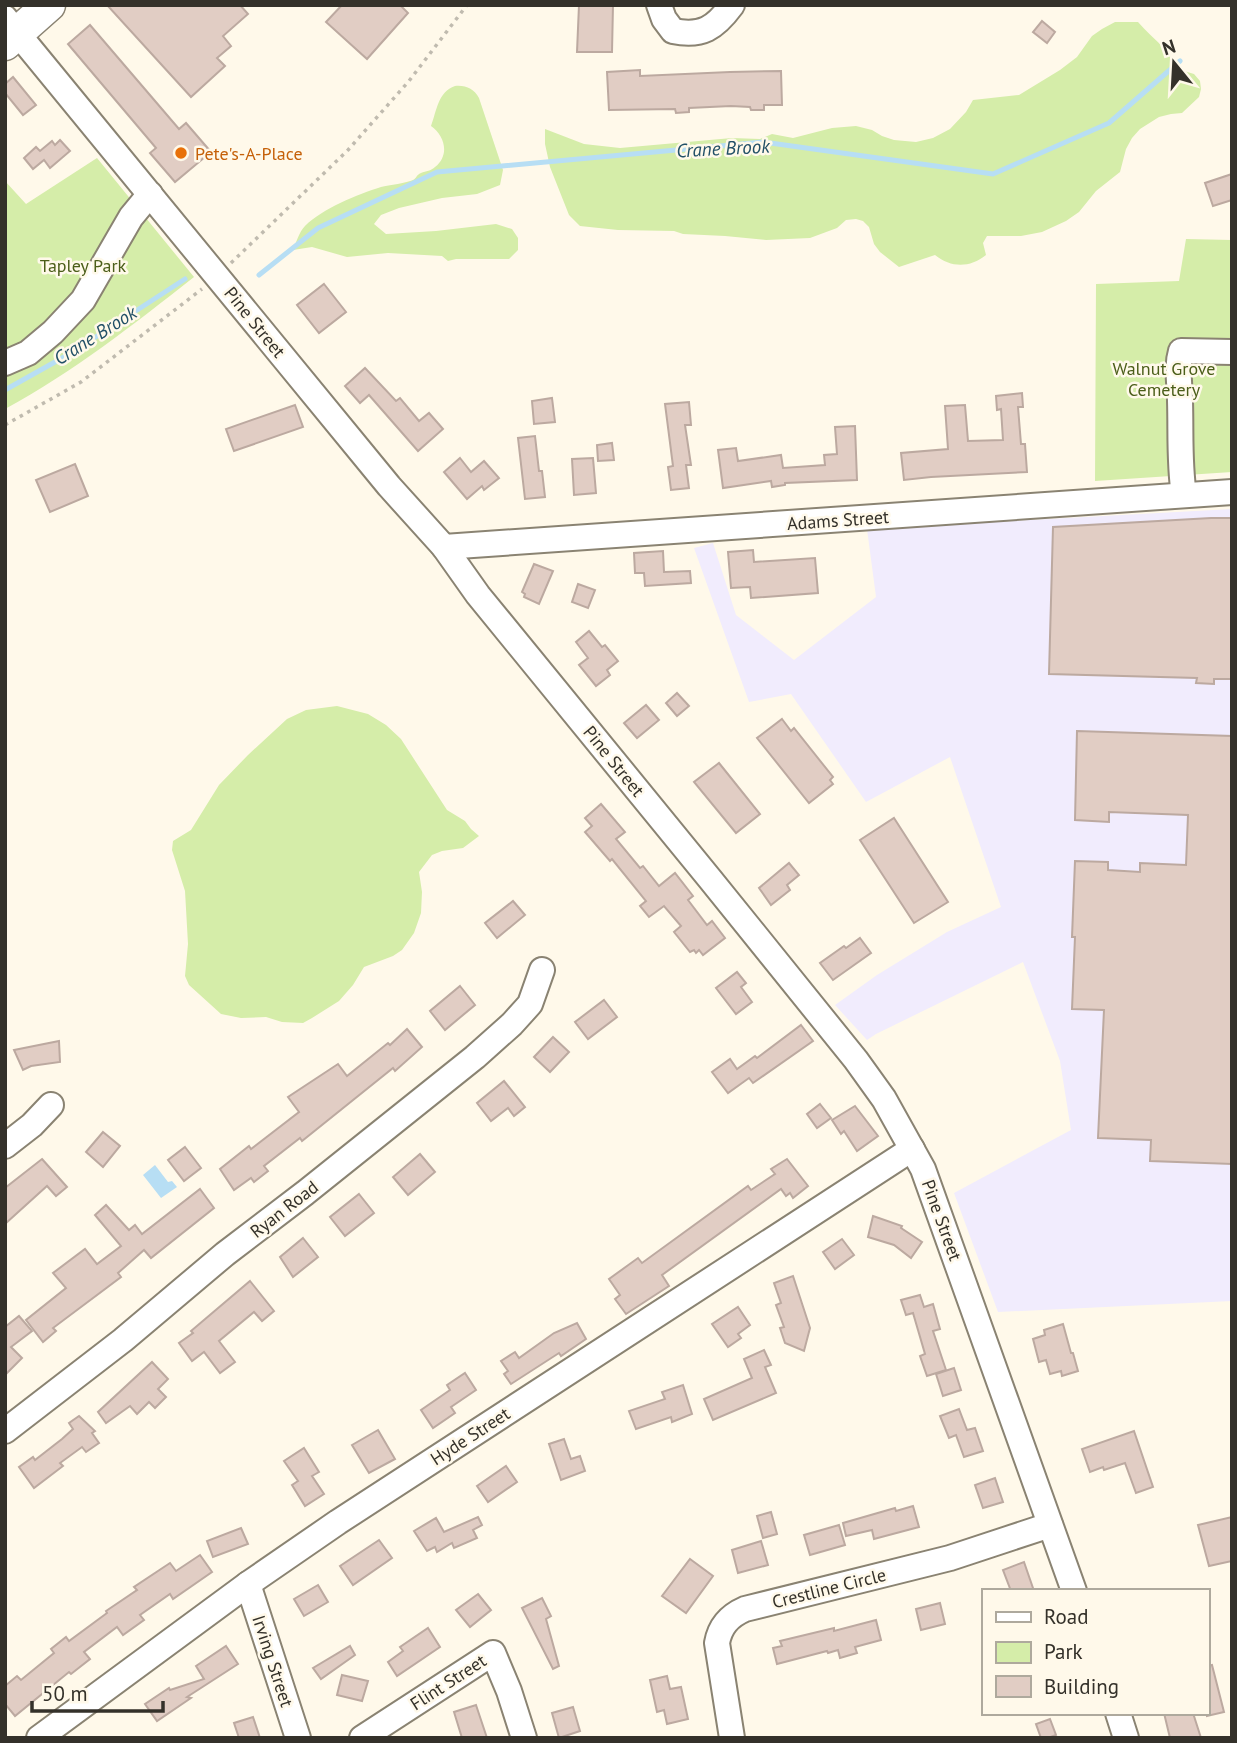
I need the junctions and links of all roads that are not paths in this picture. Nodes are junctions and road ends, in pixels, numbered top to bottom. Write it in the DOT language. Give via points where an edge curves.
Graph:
graph roads {
  1 [pos="49,5"];
  2 [pos="659,5"];
  3 [pos="732,5"];
  4 [pos="10,32"];
  5 [pos="150,194"];
  6 [pos="1232,352"];
  7 [pos="5,363"];
  8 [pos="1232,492"];
  9 [pos="1184,495"];
  10 [pos="444,547"];
  11 [pos="542,970"];
  12 [pos="51,1105"];
  13 [pos="5,1146"];
  14 [pos="912,1149"];
  15 [pos="5,1431"];
  16 [pos="1050,1525"];
  17 [pos="248,1584"];
  18 [pos="1073,1589"];
  19 [pos="1119,1715"];
  20 [pos="38,1738"];
  21 [pos="298,1738"];
  22 [pos="362,1738"];
  23 [pos="524,1738"];
  24 [pos="732,1738"];
  25 [pos="1126,1738"];
  1 -- 4 [label="main road"];
  2 -- 3 [label="street" via="673,31 693,33 720,22"];
  4 -- 5 [label="street, Pine Street"];
  5 -- 7 [label="street" via="131,217 83,300 28,353"];
  5 -- 10 [label="street, Pine Street"];
  6 -- 9 [label="street" via="1181,351 1177,364"];
  8 -- 9 [label="street, Adams Street"];
  9 -- 10 [label="street, Adams Street"];
  10 -- 14 [label="street, Pine Street" via="478,595 856,1060"];
  11 -- 15 [label="street, Ryan Road" via="530,1004 494,1041"];
  12 -- 13 [label="street"];
  14 -- 16 [label="street, Pine Street"];
  14 -- 17 [label="street, Hyde Street"];
  16 -- 18 [label="street, Pine Street"];
  16 -- 24 [label="street, Crestline Circle" via="950,1558 735,1613 719,1631 716,1643"];
  17 -- 20 [label="street, Hyde Street"];
  17 -- 21 [label="street, Irving Street"];
  19 -- 25 [label="street"];
  22 -- 23 [label="street, Flint Street" via="493,1653"];
}
